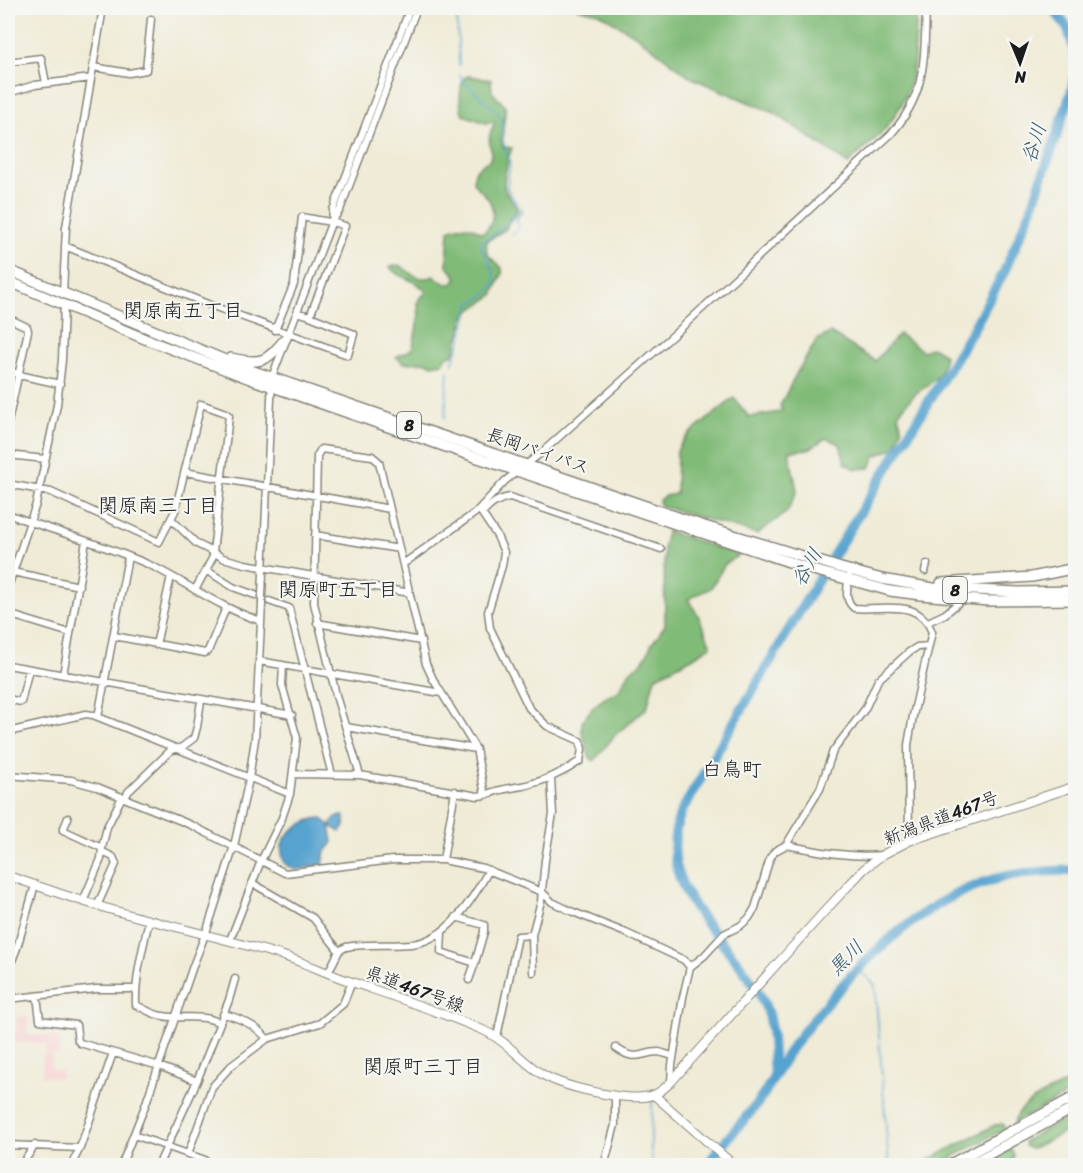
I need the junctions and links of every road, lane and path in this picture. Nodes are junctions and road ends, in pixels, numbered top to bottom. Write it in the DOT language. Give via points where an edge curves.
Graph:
graph roads {
  1 [pos="103,8"];
  2 [pos="410,8"];
  3 [pos="417,8"];
  4 [pos="926,8"];
  5 [pos="151,19"];
  6 [pos="8,62"];
  7 [pos="93,67"];
  8 [pos="91,78"];
  9 [pos="46,83"];
  10 [pos="8,93"];
  11 [pos="332,221"];
  12 [pos="65,246"];
  13 [pos="8,270"];
  14 [pos="8,281"];
  15 [pos="63,299"];
  16 [pos="297,312"];
  17 [pos="310,316"];
  18 [pos="8,318"];
  19 [pos="275,330"];
  20 [pos="287,336"];
  21 [pos="203,351"];
  22 [pos="8,370"];
  23 [pos="19,375"];
  24 [pos="271,382"];
  25 [pos="60,384"];
  26 [pos="8,422"];
  27 [pos="8,455"];
  28 [pos="45,459"];
  29 [pos="527,464"];
  30 [pos="519,471"];
  31 [pos="185,472"];
  32 [pos="222,480"];
  33 [pos="8,484"];
  34 [pos="266,487"];
  35 [pos="39,490"];
  36 [pos="316,496"];
  37 [pos="390,509"];
  38 [pos="481,511"];
  39 [pos="8,514"];
  40 [pos="172,520"];
  41 [pos="31,523"];
  42 [pos="315,535"];
  43 [pos="86,541"];
  44 [pos="399,549"];
  45 [pos="661,549"];
  46 [pos="213,552"];
  47 [pos="128,557"];
  48 [pos="403,564"];
  49 [pos="815,565"];
  50 [pos="263,567"];
  51 [pos="1076,568"];
  52 [pos="206,570"];
  53 [pos="14,572"];
  54 [pos="839,572"];
  55 [pos="981,573"];
  56 [pos="171,576"];
  57 [pos="313,576"];
  58 [pos="849,578"];
  59 [pos="79,586"];
  60 [pos="973,586"];
  61 [pos="8,587"];
  62 [pos="195,590"];
  63 [pos="410,593"];
  64 [pos="258,595"];
  65 [pos="1075,597"];
  66 [pos="964,598"];
  67 [pos="265,602"];
  68 [pos="226,608"];
  69 [pos="8,614"];
  70 [pos="261,621"];
  71 [pos="928,622"];
  72 [pos="317,623"];
  73 [pos="70,633"];
  74 [pos="114,636"];
  75 [pos="421,641"];
  76 [pos="156,645"];
  77 [pos="929,646"];
  78 [pos="260,661"];
  79 [pos="8,665"];
  80 [pos="283,665"];
  81 [pos="304,668"];
  82 [pos="29,669"];
  83 [pos="331,674"];
  84 [pos="63,675"];
  85 [pos="106,682"];
  86 [pos="441,693"];
  87 [pos="8,699"];
  88 [pos="201,701"];
  89 [pos="257,710"];
  90 [pos="292,715"];
  91 [pos="98,717"];
  92 [pos="346,727"];
  93 [pos="8,732"];
  94 [pos="177,749"];
  95 [pos="477,749"];
  96 [pos="294,774"];
  97 [pos="8,775"];
  98 [pos="360,775"];
  99 [pos="332,776"];
  100 [pos="551,778"];
  101 [pos="249,779"];
  102 [pos="1076,786"];
  103 [pos="455,791"];
  104 [pos="290,794"];
  105 [pos="485,795"];
  106 [pos="123,798"];
  107 [pos="68,818"];
  108 [pos="909,841"];
  109 [pos="786,845"];
  110 [pos="234,846"];
  111 [pos="103,850"];
  112 [pos="882,855"];
  113 [pos="443,860"];
  114 [pos="261,861"];
  115 [pos="489,870"];
  116 [pos="8,876"];
  117 [pos="252,883"];
  118 [pos="35,885"];
  119 [pos="542,892"];
  120 [pos="83,901"];
  121 [pos="97,906"];
  122 [pos="456,917"];
  123 [pos="149,920"];
  124 [pos="442,932"];
  125 [pos="206,933"];
  126 [pos="532,934"];
  127 [pos="230,940"];
  128 [pos="339,951"];
  129 [pos="475,963"];
  130 [pos="690,967"];
  131 [pos="8,971"];
  132 [pos="533,972"];
  133 [pos="328,973"];
  134 [pos="235,979"];
  135 [pos="468,980"];
  136 [pos="352,982"];
  137 [pos="135,989"];
  138 [pos="36,996"];
  139 [pos="8,999"];
  140 [pos="224,1014"];
  141 [pos="176,1017"];
  142 [pos="220,1023"];
  143 [pos="497,1037"];
  144 [pos="267,1039"];
  145 [pos="616,1048"];
  146 [pos="113,1053"];
  147 [pos="673,1056"];
  148 [pos="159,1066"];
  149 [pos="197,1081"];
  150 [pos="671,1082"];
  151 [pos="654,1095"];
  152 [pos="615,1096"];
  153 [pos="1076,1096"];
  154 [pos="1076,1107"];
  155 [pos="1021,1130"];
  156 [pos="134,1135"];
  157 [pos="1003,1140"];
  158 [pos="8,1145"];
  159 [pos="35,1145"];
  160 [pos="80,1148"];
  161 [pos="167,1148"];
  162 [pos="188,1154"];
  163 [pos="733,1164"];
  164 [pos="21,1166"];
  165 [pos="71,1166"];
  166 [pos="121,1166"];
  167 [pos="158,1166"];
  168 [pos="208,1166"];
  169 [pos="604,1166"];
  170 [pos="947,1166"];
  171 [pos="967,1166"];
  1 -- 7 [label="street"];
  2 -- 11 [label="street"];
  3 -- 11 [label="street" via="340,210"];
  4 -- 29 [label="street" via="922,78 898,126 679,330"];
  5 -- 7 [label="street" via="147,69 129,74"];
  6 -- 9 [label="street" via="41,58"];
  7 -- 8 [label="street"];
  8 -- 9 [label="street"];
  8 -- 12 [label="street"];
  9 -- 10 [label="street"];
  11 -- 16 [label="street"];
  11 -- 17 [label="street" via="345,226"];
  11 -- 19 [label="street" via="302,217 294,284"];
  12 -- 15 [label="street"];
  12 -- 19 [label="street"];
  13 -- 15 [label="highway, 長岡バイパス / 8"];
  14 -- 15 [label="highway, 長岡バイパス / 8"];
  15 -- 21 [label="highway, 長岡バイパス / 8"];
  15 -- 24 [label="highway, 長岡バイパス / 8" via="145,339"];
  15 -- 25 [label="street"];
  16 -- 17 [label="street"];
  16 -- 20 [label="street"];
  17 -- 20 [label="street" via="354,334 348,355"];
  18 -- 23 [label="street" via="28,331"];
  19 -- 20 [label="street"];
  20 -- 21 [label="highway" via="268,359 259,362"];
  20 -- 24 [label="street"];
  21 -- 24 [label="highway, 長岡バイパス / 8"];
  22 -- 23 [label="street"];
  23 -- 25 [label="street"];
  23 -- 26 [label="street"];
  24 -- 29 [label="highway, 長岡バイパス / 8"];
  24 -- 30 [label="highway, 長岡バイパス / 8"];
  24 -- 34 [label="street"];
  25 -- 28 [label="street"];
  27 -- 28 [label="street"];
  28 -- 35 [label="street"];
  29 -- 30 [label="street"];
  29 -- 49 [label="highway, 長岡バイパス / 8"];
  30 -- 38 [label="street" via="505,481"];
  30 -- 49 [label="highway, 長岡バイパス / 8"];
  31 -- 32 [label="street"];
  31 -- 32 [label="street" via="201,404 229,416"];
  31 -- 40 [label="street"];
  32 -- 34 [label="street"];
  32 -- 46 [label="street"];
  33 -- 35 [label="street"];
  34 -- 36 [label="street"];
  34 -- 50 [label="street"];
  35 -- 40 [label="street" via="159,542"];
  35 -- 41 [label="street"];
  36 -- 37 [label="street"];
  36 -- 37 [label="street" via="317,456 321,449 372,456 379,462"];
  36 -- 42 [label="street"];
  37 -- 44 [label="street"];
  38 -- 45 [label="street" via="510,497"];
  38 -- 48 [label="street"];
  38 -- 100 [label="street" via="504,552 488,612 490,628 529,708 547,726 579,741 582,749 579,760"];
  39 -- 41 [label="street"];
  40 -- 46 [label="street" via="197,544"];
  41 -- 43 [label="street"];
  41 -- 53 [label="street"];
  42 -- 44 [label="street"];
  42 -- 57 [label="street"];
  43 -- 47 [label="street"];
  43 -- 59 [label="street"];
  44 -- 48 [label="street"];
  46 -- 50 [label="street"];
  46 -- 52 [label="street"];
  47 -- 56 [label="street"];
  47 -- 74 [label="street"];
  48 -- 63 [label="street"];
  49 -- 54 [label="highway, 長岡バイパス / 8"];
  50 -- 57 [label="street"];
  50 -- 64 [label="street"];
  51 -- 60 [label="highway"];
  52 -- 62 [label="street"];
  52 -- 64 [label="street" via="233,587"];
  53 -- 59 [label="street"];
  53 -- 61 [label="street"];
  54 -- 58 [label="highway, 長岡バイパス / 8"];
  54 -- 60 [label="highway, 長岡バイパス / 8"];
  55 -- 60 [label="street"];
  56 -- 62 [label="street"];
  56 -- 76 [label="street"];
  57 -- 63 [label="street"];
  57 -- 72 [label="street"];
  58 -- 66 [label="highway, 長岡バイパス / 8" via="890,591"];
  58 -- 71 [label="street" via="847,599 854,608 910,609"];
  59 -- 73 [label="street"];
  60 -- 65 [label="highway, 長岡バイパス / 8"];
  60 -- 66 [label="street"];
  62 -- 68 [label="street"];
  63 -- 75 [label="street"];
  64 -- 67 [label="street, bridge"];
  65 -- 66 [label="highway, 長岡バイパス / 8" via="988,601"];
  66 -- 71 [label="street"];
  67 -- 70 [label="street"];
  67 -- 81 [label="street" via="289,608"];
  68 -- 70 [label="street"];
  68 -- 76 [label="street" via="205,653"];
  69 -- 73 [label="street"];
  70 -- 78 [label="street"];
  71 -- 77 [label="street" via="933,632"];
  72 -- 75 [label="street"];
  72 -- 83 [label="street"];
  73 -- 84 [label="street"];
  74 -- 76 [label="street"];
  74 -- 85 [label="street"];
  75 -- 86 [label="street" via="426,664"];
  77 -- 108 [label="street" via="908,745"];
  77 -- 109 [label="street" via="909,652 878,680 865,709 833,751 820,789"];
  78 -- 80 [label="street"];
  78 -- 89 [label="street"];
  79 -- 82 [label="street"];
  80 -- 81 [label="street"];
  80 -- 90 [label="street" via="282,686"];
  81 -- 83 [label="street"];
  81 -- 99 [label="street"];
  82 -- 84 [label="street"];
  82 -- 87 [label="street" via="21,702"];
  83 -- 86 [label="street"];
  83 -- 92 [label="street"];
  84 -- 85 [label="street"];
  85 -- 88 [label="street"];
  85 -- 91 [label="street"];
  86 -- 95 [label="street"];
  88 -- 89 [label="street"];
  88 -- 94 [label="street" via="196,733"];
  89 -- 90 [label="street"];
  89 -- 101 [label="street"];
  90 -- 96 [label="street" via="297,738"];
  91 -- 93 [label="street" via="86,714"];
  91 -- 94 [label="street"];
  92 -- 95 [label="street"];
  92 -- 98 [label="street"];
  94 -- 101 [label="street"];
  94 -- 106 [label="street" via="170,751"];
  95 -- 105 [label="street"];
  96 -- 99 [label="street"];
  96 -- 104 [label="street"];
  97 -- 106 [label="street" via="81,782"];
  98 -- 99 [label="street"];
  98 -- 103 [label="street"];
  100 -- 105 [label="street"];
  100 -- 119 [label="street" via="553,814"];
  101 -- 104 [label="street"];
  101 -- 110 [label="street"];
  102 -- 108 [label="main road, 新潟県道467号"];
  103 -- 105 [label="street"];
  103 -- 113 [label="street"];
  104 -- 114 [label="street"];
  106 -- 110 [label="street"];
  106 -- 111 [label="street" via="107,827"];
  107 -- 111 [label="street" via="63,830"];
  108 -- 112 [label="main road, 新潟県道467号"];
  109 -- 112 [label="street" via="852,857"];
  109 -- 130 [label="street" via="775,851 768,863 752,914"];
  110 -- 114 [label="street"];
  110 -- 125 [label="street"];
  111 -- 120 [label="street"];
  111 -- 121 [label="street" via="116,864"];
  112 -- 150 [label="main road, 新潟県道467号" via="864,869"];
  113 -- 114 [label="street" via="362,863 291,874"];
  113 -- 115 [label="street"];
  114 -- 117 [label="street"];
  115 -- 119 [label="street"];
  115 -- 122 [label="street"];
  116 -- 118 [label="main road, 県道467号線"];
  117 -- 127 [label="street"];
  117 -- 128 [label="street" via="313,918"];
  118 -- 120 [label="main road, 県道467号線"];
  118 -- 131 [label="street"];
  119 -- 126 [label="street"];
  119 -- 130 [label="street" via="552,902 684,960"];
  120 -- 121 [label="main road, 県道467号線"];
  121 -- 123 [label="main road, 県道467号線"];
  122 -- 124 [label="street"];
  122 -- 129 [label="street" via="483,925"];
  123 -- 125 [label="main road, 県道467号線"];
  123 -- 137 [label="street"];
  124 -- 128 [label="street" via="420,942 350,946"];
  124 -- 129 [label="street" via="441,952"];
  125 -- 127 [label="main road, 県道467号線"];
  125 -- 141 [label="street"];
  126 -- 132 [label="street"];
  126 -- 143 [label="street" via="518,936"];
  127 -- 133 [label="main road, 県道467号線"];
  128 -- 133 [label="street"];
  129 -- 135 [label="street"];
  130 -- 147 [label="street"];
  133 -- 136 [label="main road, 県道467号線"];
  134 -- 140 [label="street"];
  136 -- 143 [label="main road, 県道467号線"];
  136 -- 144 [label="street" via="343,1005 320,1023"];
  137 -- 138 [label="street"];
  137 -- 141 [label="street" via="136,1005 152,1014"];
  138 -- 139 [label="street"];
  138 -- 146 [label="street" via="40,1020 73,1023 80,1043"];
  140 -- 142 [label="street"];
  140 -- 144 [label="street" via="237,1018"];
  141 -- 142 [label="street"];
  141 -- 148 [label="street"];
  142 -- 149 [label="street"];
  143 -- 152 [label="main road, 県道467号線" via="547,1077"];
  144 -- 162 [label="street" via="216,1081"];
  145 -- 147 [label="street" via="636,1056 658,1052"];
  146 -- 148 [label="street"];
  146 -- 160 [label="street"];
  147 -- 150 [label="street"];
  148 -- 149 [label="street"];
  148 -- 156 [label="street"];
  149 -- 161 [label="street"];
  150 -- 151 [label="main road"];
  151 -- 152 [label="main road, 県道467号線"];
  151 -- 163 [label="main road"];
  152 -- 169 [label="street" via="613,1139"];
  153 -- 155 [label="highway"];
  154 -- 155 [label="highway"];
  155 -- 157 [label="highway"];
  156 -- 161 [label="street"];
  156 -- 166 [label="street"];
  157 -- 170 [label="highway"];
  157 -- 171 [label="highway"];
  158 -- 159 [label="street"];
  159 -- 160 [label="street"];
  159 -- 164 [label="street"];
  160 -- 165 [label="street"];
  161 -- 162 [label="street"];
  161 -- 167 [label="street"];
  162 -- 168 [label="street" via="204,1160"];
}
